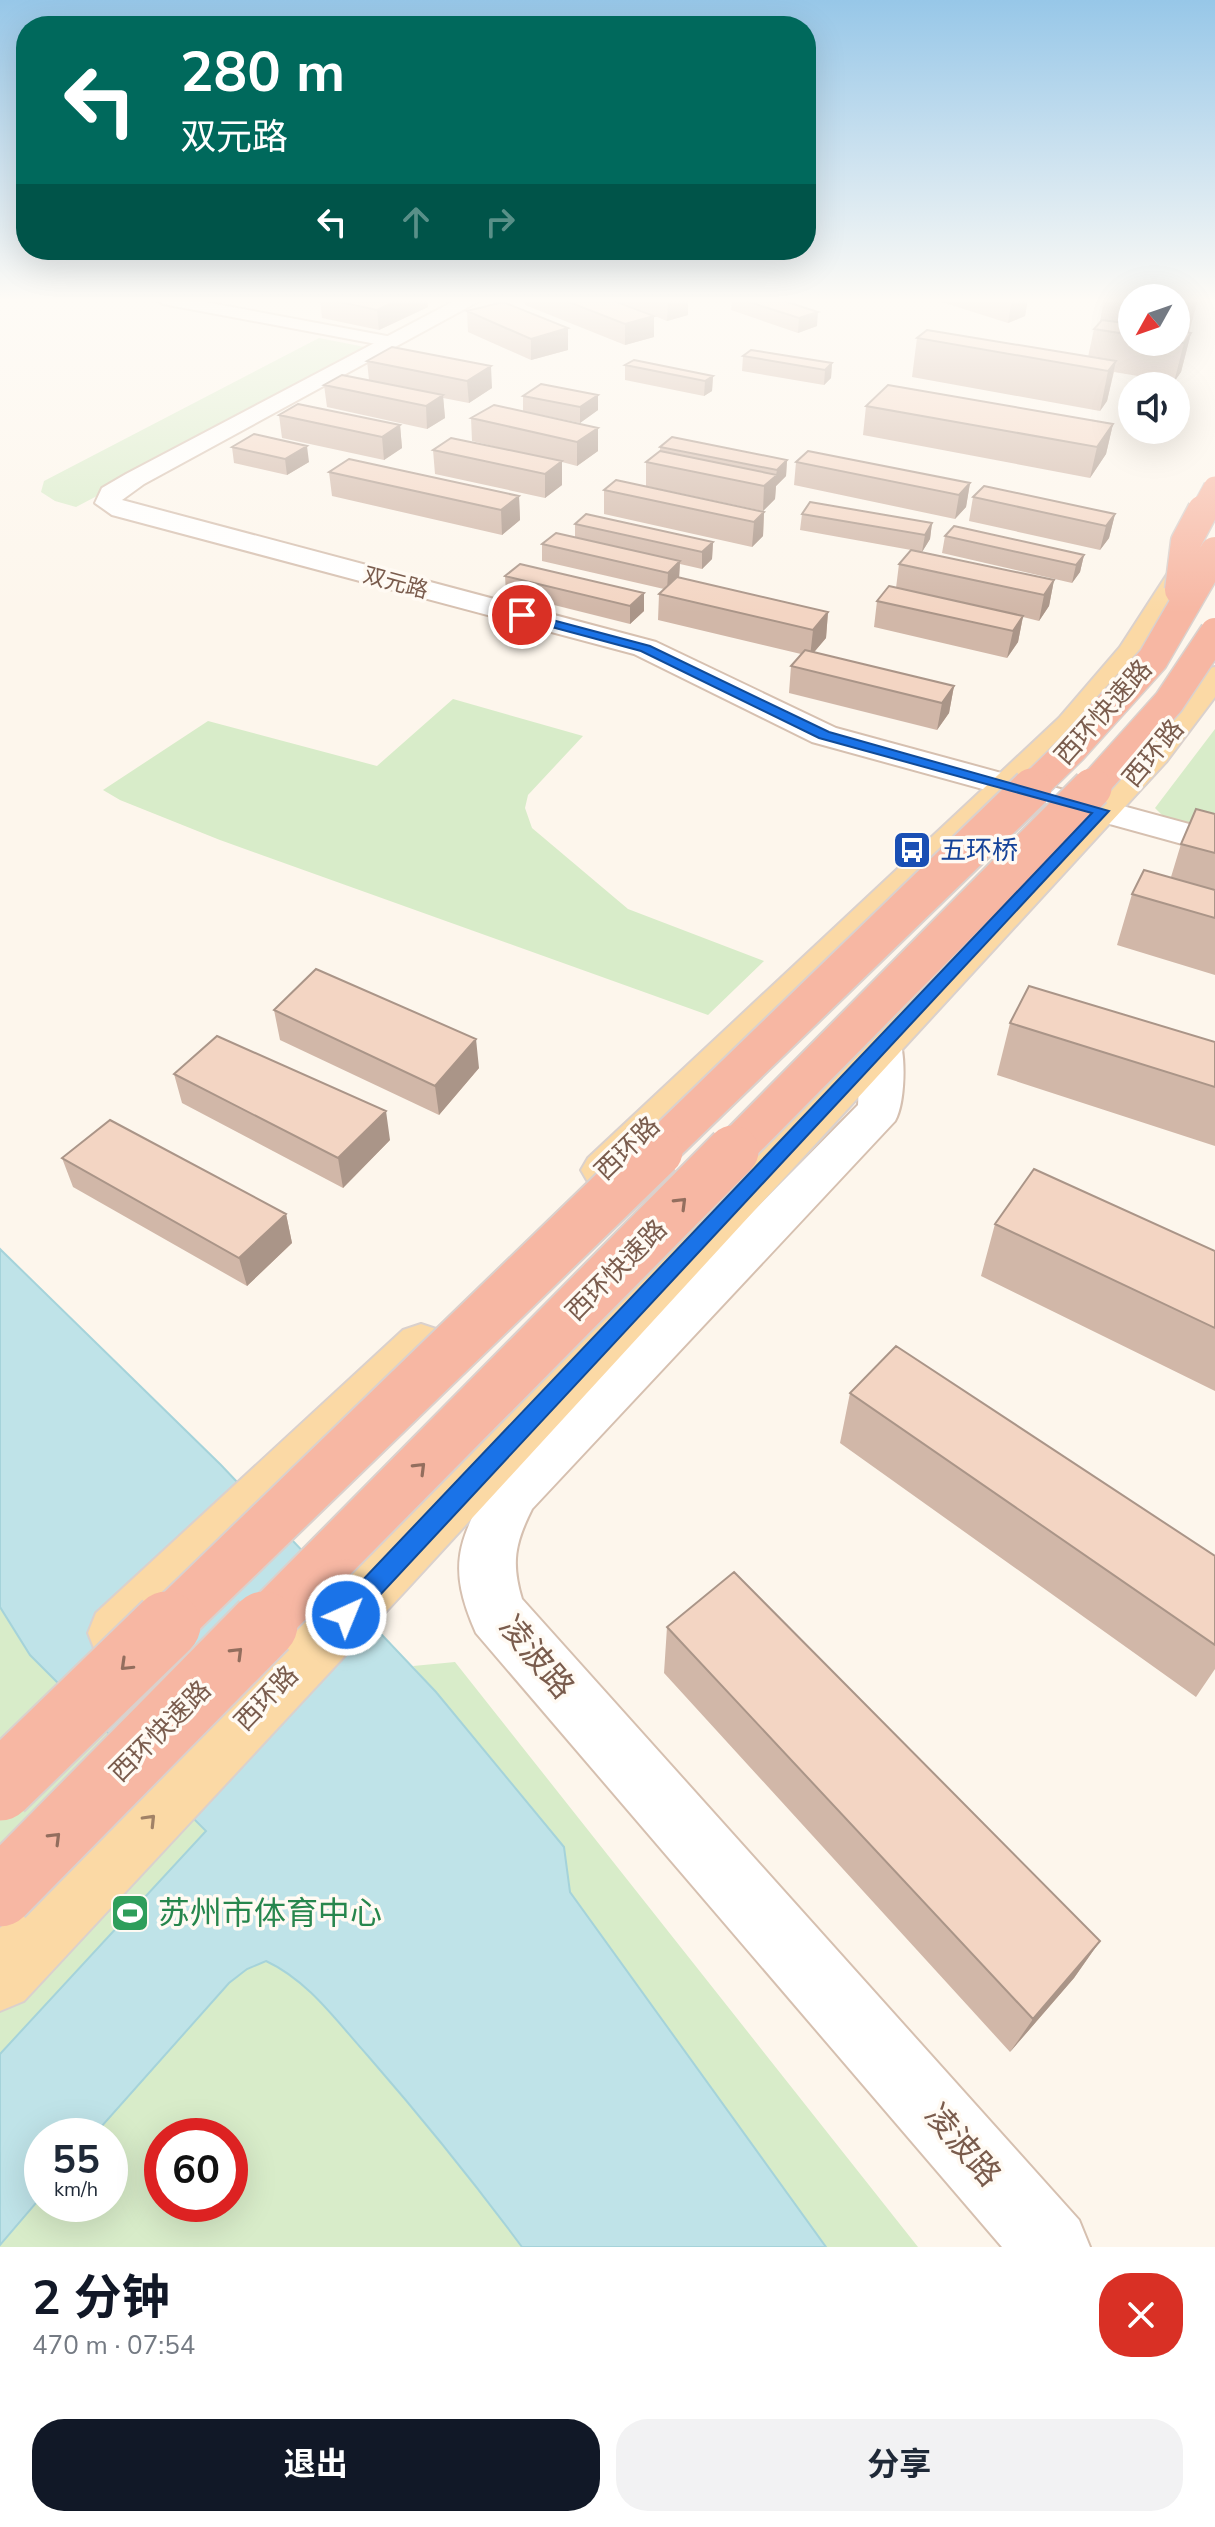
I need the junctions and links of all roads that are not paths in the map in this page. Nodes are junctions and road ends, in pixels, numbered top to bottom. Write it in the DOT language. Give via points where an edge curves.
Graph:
graph roads {
  1 [pos="276,404"];
  2 [pos="1215,488"];
  3 [pos="1215,518"];
  4 [pos="1215,552"];
  5 [pos="1196,627"];
  6 [pos="1215,676"];
  7 [pos="1006,787"];
  8 [pos="1102,811"];
  9 [pos="1215,842"];
  10 [pos="882,1044"];
  11 [pos="0,1744"];
  12 [pos="0,1787"];
  13 [pos="0,1893"];
  14 [pos="0,1977"];
  15 [pos="1052,2247"];
  1 -- 7 [label="street, 双元路" via="111,493 108,503 645,648 824,735"];
  2 -- 5 [label="highway, bridge" via="1186,542"];
  3 -- 7 [label="main road, 西环路" via="1132,652 1070,725"];
  4 -- 5 [label="highway, 西环快速路, bridge"];
  5 -- 12 [label="highway, 西环快速路, one-way, bridge" via="1153,659 1072,749"];
  13 -- 5 [label="highway, 西环快速路, one-way, bridge" via="1114,765 1194,669"];
  6 -- 8 [label="main road, 西环路"];
  7 -- 8 [label="street, 双元路"];
  7 -- 11 [label="main road, 西环路"];
  8 -- 9 [label="street, 双元路"];
  8 -- 10 [label="main road, 西环路"];
  14 -- 10 [label="main road, 西环路, one-way"];
  10 -- 15 [label="street, 凌波路" via="880,1110 513,1492 494,1529 485,1571 497,1614"];
}
